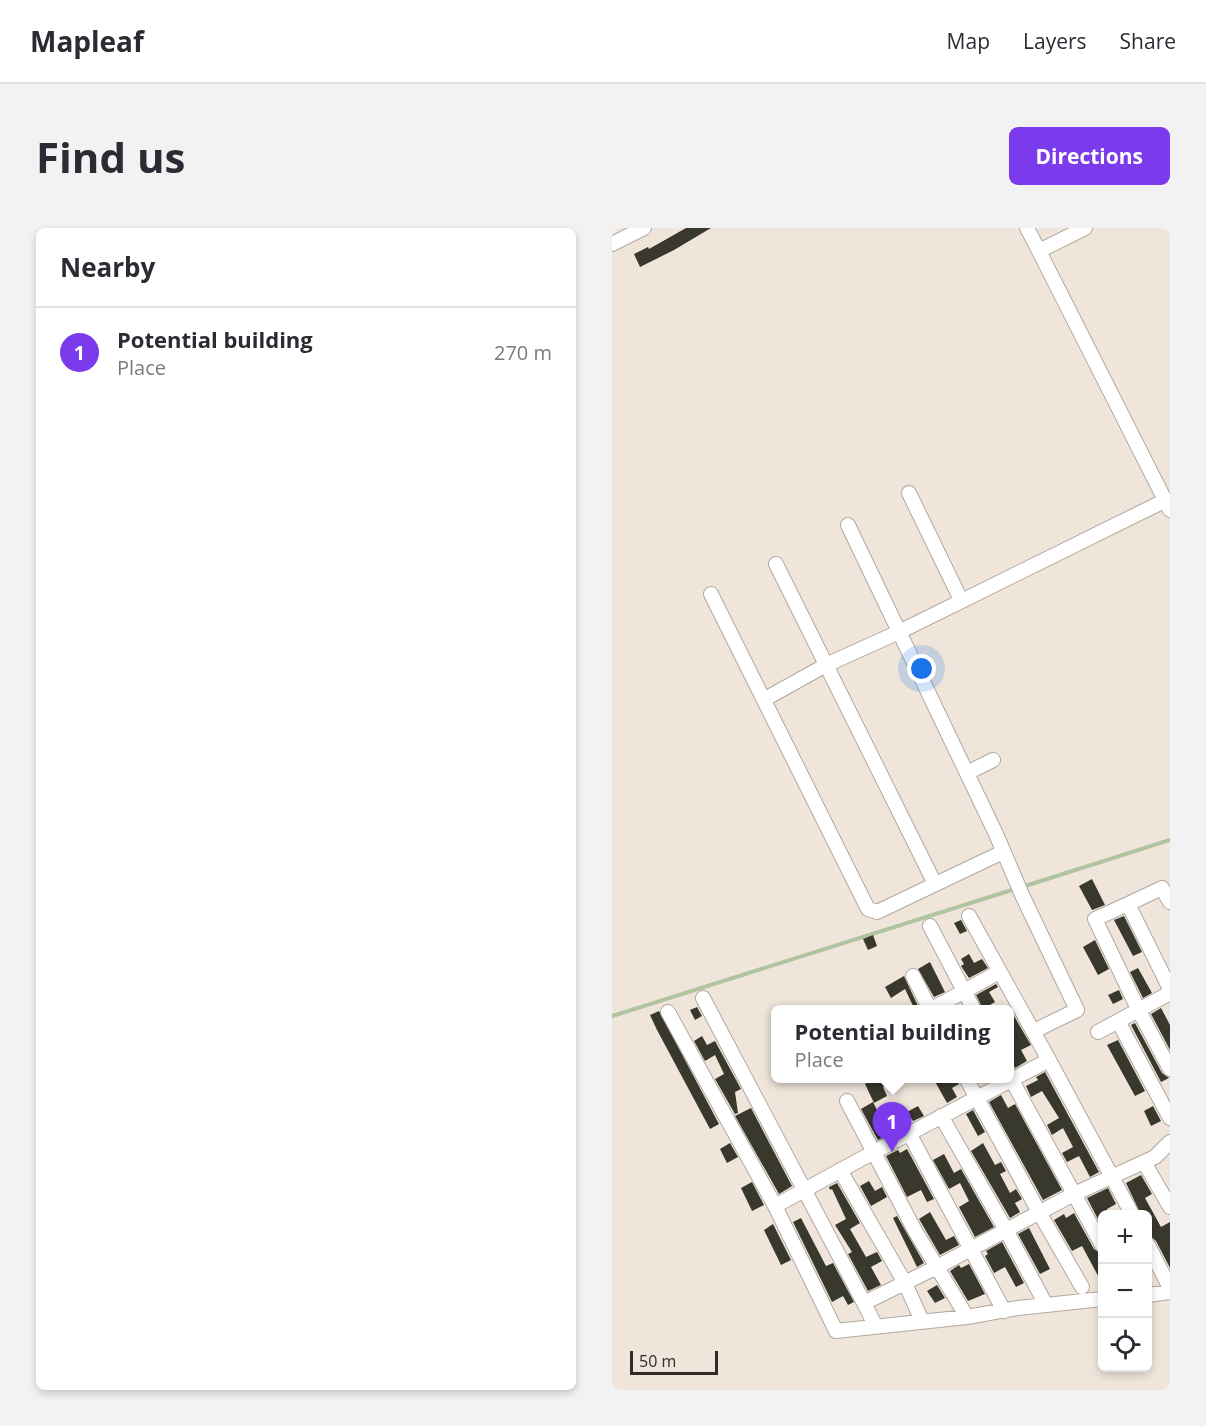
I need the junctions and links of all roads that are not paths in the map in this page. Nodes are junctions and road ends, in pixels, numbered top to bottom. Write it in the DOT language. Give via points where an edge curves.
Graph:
graph roads {
  1 [pos="644,228"];
  2 [pos="1027,228"];
  3 [pos="1085,228"];
  4 [pos="612,244"];
  5 [pos="1039,251"];
  6 [pos="909,493"];
  7 [pos="1167,506"];
  8 [pos="848,525"];
  9 [pos="776,564"];
  10 [pos="711,594"];
  11 [pos="962,600"];
  12 [pos="899,632"];
  13 [pos="826,665"];
  14 [pos="765,699"];
  15 [pos="993,760"];
  16 [pos="967,773"];
  17 [pos="1004,852"];
  18 [pos="935,884"];
  19 [pos="1170,902"];
  20 [pos="1128,904"];
  21 [pos="969,916"];
  22 [pos="930,926"];
  23 [pos="999,972"];
  24 [pos="913,976"];
  25 [pos="964,991"];
  26 [pos="1170,991"];
  27 [pos="703,998"];
  28 [pos="928,1005"];
  29 [pos="938,1005"];
  30 [pos="971,1005"];
  31 [pos="1138,1011"];
  32 [pos="668,1012"];
  33 [pos="1119,1023"];
  34 [pos="1034,1031"];
  35 [pos="1098,1032"];
  36 [pos="1049,1060"];
  37 [pos="1170,1069"];
  38 [pos="1014,1075"];
  39 [pos="969,1083"];
  40 [pos="1000,1083"];
  41 [pos="1013,1083"];
  42 [pos="976,1097"];
  43 [pos="847,1101"];
  44 [pos="941,1116"];
  45 [pos="1170,1118"];
  46 [pos="909,1133"];
  47 [pos="1170,1142"];
  48 [pos="874,1152"];
  49 [pos="1144,1162"];
  50 [pos="840,1170"];
  51 [pos="1112,1176"];
  52 [pos="804,1189"];
  53 [pos="1074,1194"];
  54 [pos="775,1206"];
  55 [pos="1170,1208"];
  56 [pos="1129,1210"];
  57 [pos="1039,1212"];
  58 [pos="1006,1230"];
  59 [pos="1098,1238"];
  60 [pos="972,1249"];
  61 [pos="1152,1253"];
  62 [pos="937,1267"];
  63 [pos="905,1283"];
  64 [pos="1082,1287"];
  65 [pos="1170,1288"];
  66 [pos="1170,1292"];
  67 [pos="1152,1294"];
  68 [pos="1098,1299"];
  69 [pos="864,1303"];
  70 [pos="1046,1305"];
  71 [pos="1004,1311"];
  72 [pos="967,1317"];
  73 [pos="922,1321"];
  74 [pos="875,1325"];
  1 -- 4 [label="street"];
  2 -- 5 [label="street"];
  3 -- 5 [label="street"];
  5 -- 7 [label="street"];
  6 -- 11 [label="street"];
  7 -- 11 [label="street"];
  8 -- 12 [label="street"];
  9 -- 13 [label="street"];
  10 -- 14 [label="street"];
  11 -- 12 [label="street"];
  12 -- 13 [label="street"];
  12 -- 16 [label="street"];
  13 -- 14 [label="street"];
  13 -- 18 [label="street"];
  14 -- 18 [label="street" via="868,909 877,912"];
  15 -- 16 [label="street"];
  16 -- 17 [label="street"];
  17 -- 18 [label="street"];
  17 -- 34 [label="street" via="1077,1010"];
  19 -- 20 [label="street" via="1162,888"];
  20 -- 26 [label="street"];
  20 -- 31 [label="street" via="1095,919"];
  21 -- 23 [label="street"];
  22 -- 25 [label="street"];
  23 -- 25 [label="street"];
  23 -- 34 [label="street"];
  24 -- 28 [label="street"];
  25 -- 29 [label="street"];
  25 -- 30 [label="street"];
  26 -- 31 [label="street"];
  27 -- 52 [label="street"];
  31 -- 33 [label="street"];
  31 -- 37 [label="street"];
  32 -- 54 [label="street"];
  33 -- 35 [label="street"];
  33 -- 45 [label="street"];
  34 -- 36 [label="street"];
  36 -- 38 [label="street"];
  36 -- 51 [label="street"];
  39 -- 42 [label="street"];
  40 -- 42 [label="street"];
  41 -- 53 [label="street"];
  42 -- 44 [label="street"];
  42 -- 57 [label="street"];
  43 -- 48 [label="street"];
  44 -- 46 [label="street"];
  44 -- 58 [label="street"];
  46 -- 48 [label="street"];
  46 -- 60 [label="street"];
  47 -- 49 [label="street"];
  48 -- 50 [label="street"];
  48 -- 62 [label="street"];
  49 -- 51 [label="street"];
  49 -- 55 [label="street"];
  50 -- 52 [label="street"];
  50 -- 63 [label="street"];
  51 -- 53 [label="street"];
  51 -- 56 [label="street"];
  52 -- 54 [label="street"];
  52 -- 69 [label="street"];
  53 -- 57 [label="street"];
  53 -- 59 [label="street"];
  54 -- 74 [label="street" via="836,1331"];
  57 -- 58 [label="street"];
  57 -- 64 [label="street"];
  58 -- 60 [label="street"];
  58 -- 70 [label="street"];
  60 -- 62 [label="street"];
  60 -- 71 [label="street"];
  61 -- 65 [label="street"];
  62 -- 63 [label="street"];
  62 -- 72 [label="street"];
  63 -- 69 [label="street"];
  63 -- 73 [label="street"];
  66 -- 67 [label="street"];
  68 -- 70 [label="street"];
  69 -- 74 [label="street"];
  70 -- 71 [label="street"];
  71 -- 72 [label="street"];
  72 -- 73 [label="street"];
  73 -- 74 [label="street"];
}
